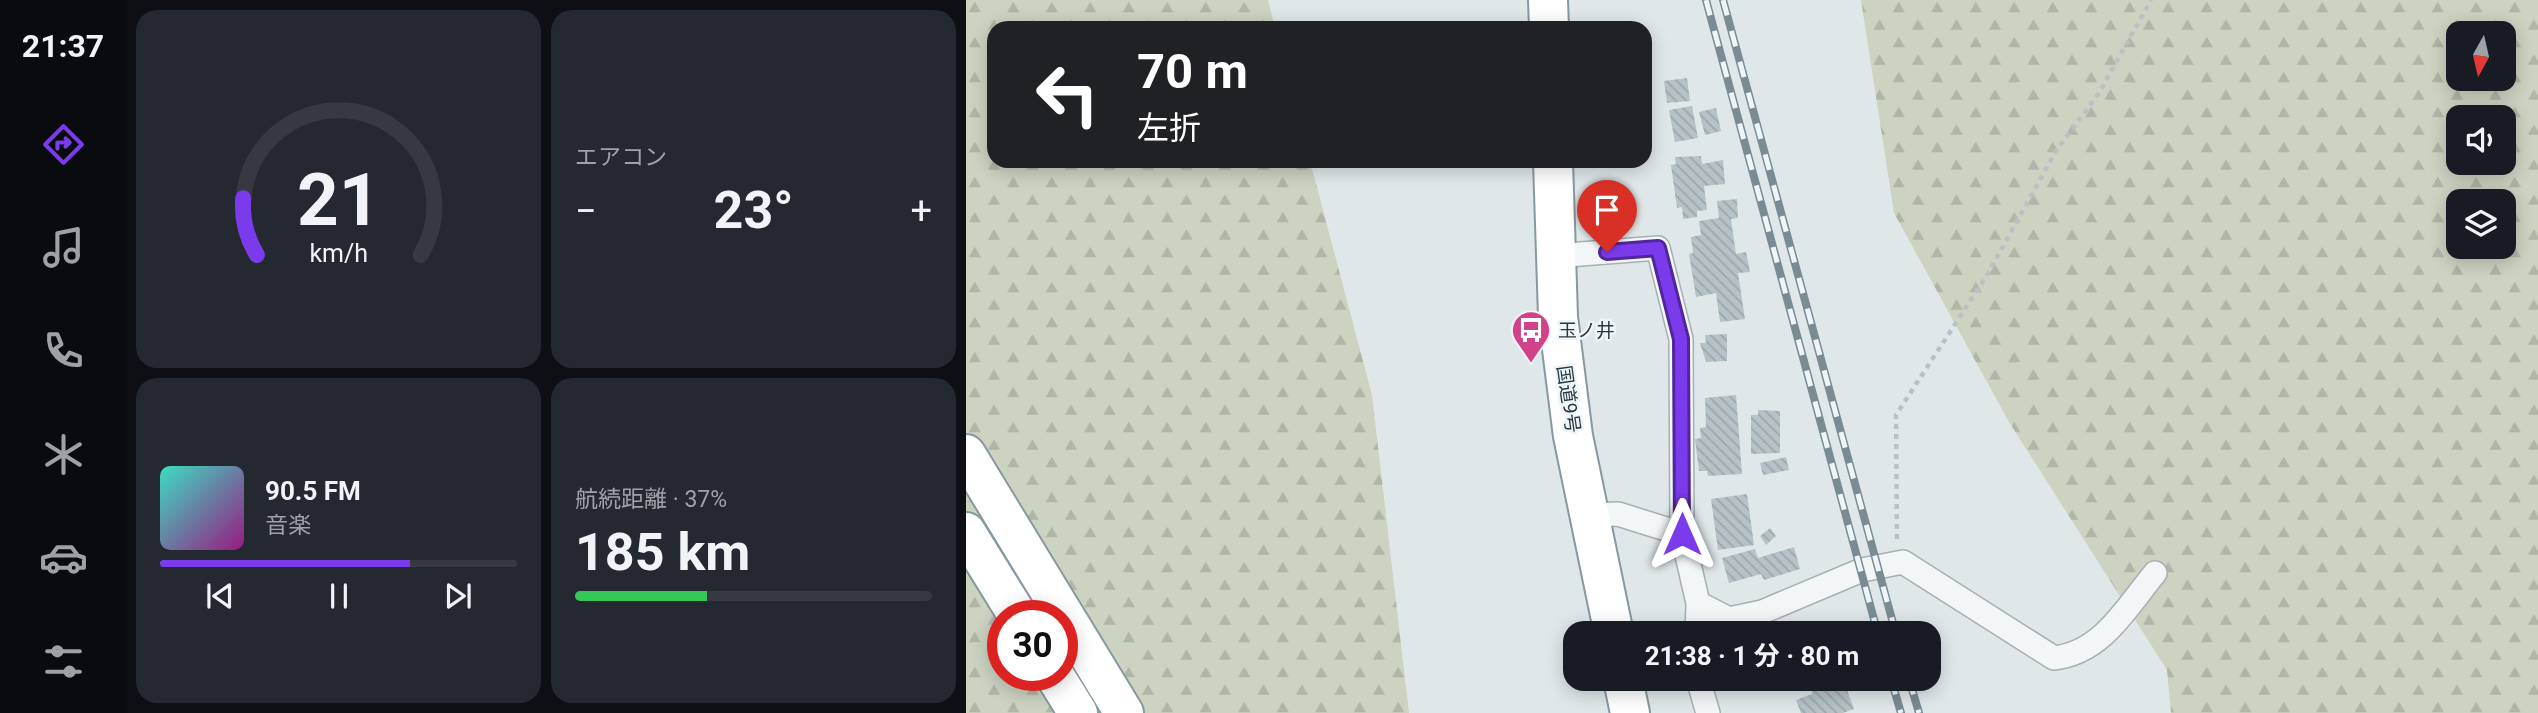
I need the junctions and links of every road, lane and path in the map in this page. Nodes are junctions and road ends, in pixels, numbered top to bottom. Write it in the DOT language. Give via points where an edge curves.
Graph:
graph roads {
  1 [pos="1548,0"];
  2 [pos="2151,0"];
  3 [pos="1549,21"];
  4 [pos="1553,168"];
  5 [pos="1555,256"];
  6 [pos="966,454"];
  7 [pos="1589,515"];
  8 [pos="966,532"];
  9 [pos="1682,534"];
  10 [pos="1903,562"];
  11 [pos="2155,573"];
  12 [pos="1008,600"];
  13 [pos="1698,603"];
  14 [pos="1611,621"];
  15 [pos="1697,621"];
  16 [pos="1064,691"];
  17 [pos="1625,691"];
  18 [pos="1702,691"];
  19 [pos="1078,713"];
  20 [pos="1124,713"];
  21 [pos="1630,713"];
  22 [pos="1708,713"];
  1 -- 3 [label="highway"];
  2 -- 10 [label="path" via="2099,93 2056,151 1987,275 1896,415 1897,547"];
  4 -- 5 [label="highway, 国道9号"];
  5 -- 7 [label="highway, 国道9号" via="1558,317"];
  5 -- 9 [label="street" via="1658,248 1681,339"];
  6 -- 20 [label="highway"];
  7 -- 9 [label="street" via="1618,514"];
  7 -- 14 [label="highway, 国道9号"];
  8 -- 12 [label="highway"];
  9 -- 13 [label="street"];
  10 -- 11 [label="street" via="2054,658 2073,656 2100,640"];
  10 -- 13 [label="street" via="1862,570 1740,617 1729,619"];
  13 -- 15 [label="street"];
  16 -- 19 [label="highway"];
  17 -- 21 [label="highway"];
  18 -- 22 [label="street"];
}
